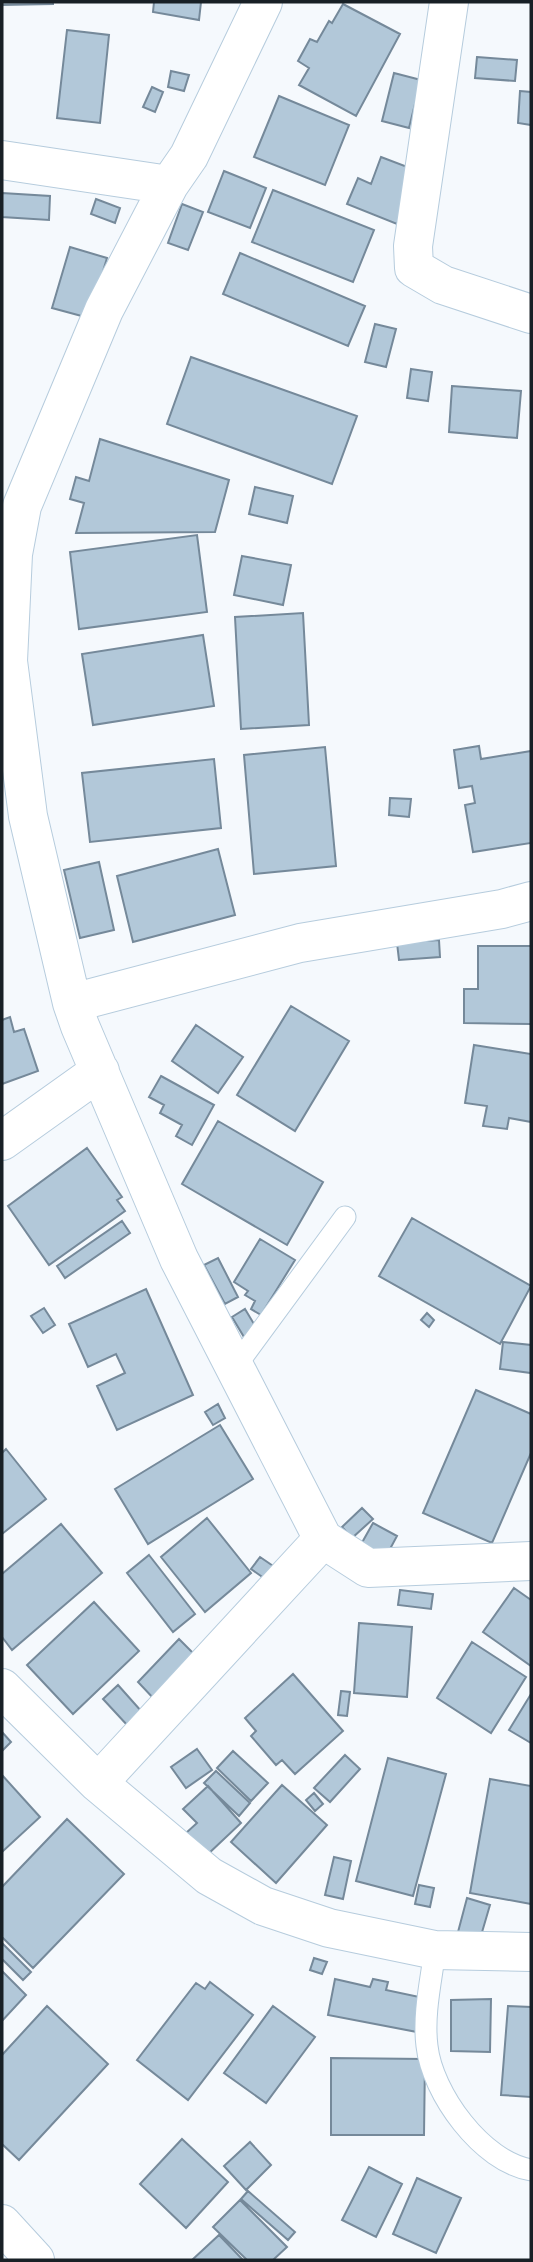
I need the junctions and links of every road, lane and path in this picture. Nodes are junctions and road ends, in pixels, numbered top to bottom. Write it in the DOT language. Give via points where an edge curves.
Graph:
graph roads {
  1 [pos="263,2"];
  2 [pos="449,2"];
  3 [pos="2,160"];
  4 [pos="169,185"];
  5 [pos="531,314"];
  6 [pos="6,640"];
  7 [pos="531,901"];
  8 [pos="72,1003"];
  9 [pos="100,1071"];
  10 [pos="2,1141"];
  11 [pos="345,1217"];
  12 [pos="235,1367"];
  13 [pos="323,1539"];
  14 [pos="531,1561"];
  15 [pos="2,1688"];
  16 [pos="98,1783"];
  17 [pos="435,1950"];
  18 [pos="531,1952"];
  19 [pos="531,2171"];
  20 [pos="2,2224"];
  21 [pos="35,2260"];
  1 -- 4 [label="street" via="189,156"];
  2 -- 5 [label="street" via="413,246 414,268 443,285"];
  3 -- 4 [label="street"];
  4 -- 6 [label="street" via="104,310 22,506"];
  6 -- 8 [label="street" via="28,816"];
  7 -- 8 [label="street" via="300,943"];
  8 -- 9 [label="street"];
  9 -- 10 [label="street"];
  9 -- 12 [label="street" via="179,1259"];
  11 -- 12 [label="lane"];
  12 -- 13 [label="street"];
  13 -- 14 [label="street" via="368,1569"];
  13 -- 16 [label="street"];
  15 -- 16 [label="street"];
  16 -- 17 [label="street" via="209,1876 263,1906 328,1928"];
  17 -- 18 [label="street"];
  17 -- 19 [label="lane" via="426,2030 440,2093 471,2133 501,2159"];
  20 -- 21 [label="street"];
}
